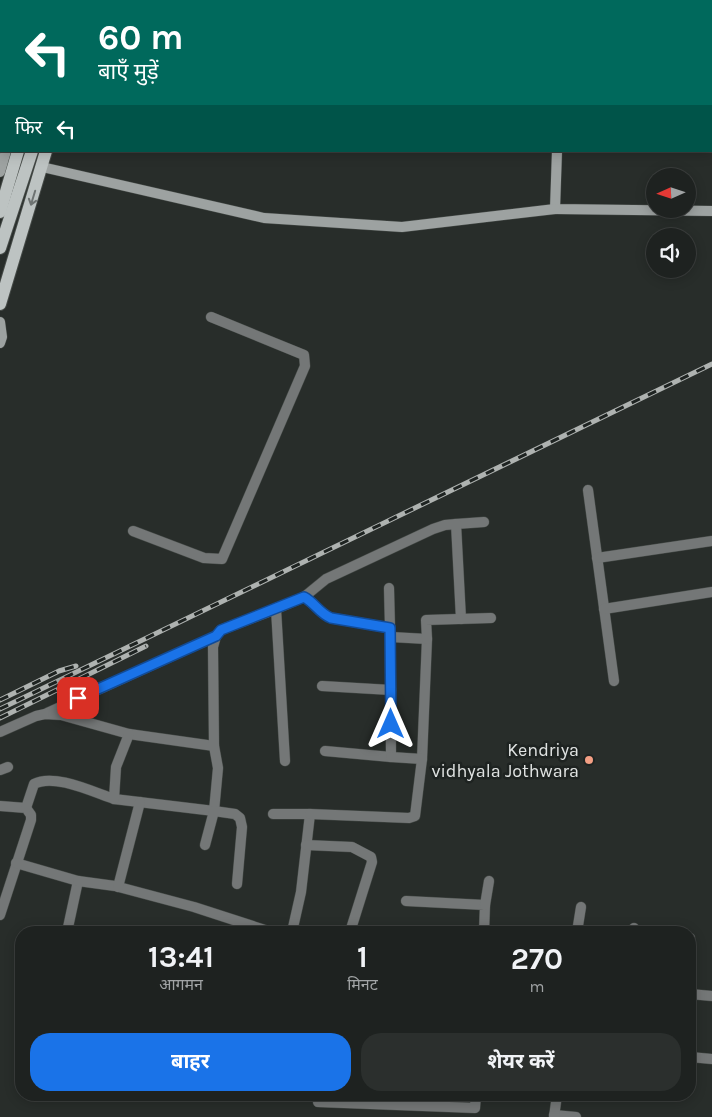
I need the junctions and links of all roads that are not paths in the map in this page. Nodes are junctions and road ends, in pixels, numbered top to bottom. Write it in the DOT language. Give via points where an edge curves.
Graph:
graph roads {
  1 [pos="6,152"];
  2 [pos="18,152"];
  3 [pos="32,152"];
  4 [pos="46,152"];
  5 [pos="557,152"];
  6 [pos="42,167"];
  7 [pos="0,172"];
  8 [pos="555,210"];
  9 [pos="712,211"];
  10 [pos="0,212"];
  11 [pos="0,248"];
  12 [pos="0,304"];
  13 [pos="211,317"];
  14 [pos="0,322"];
  15 [pos="0,343"];
  16 [pos="588,490"];
  17 [pos="484,522"];
  18 [pos="456,524"];
  19 [pos="133,531"];
  20 [pos="712,542"];
  21 [pos="597,558"];
  22 [pos="389,588"];
  23 [pos="712,592"];
  24 [pos="304,597"];
  25 [pos="276,609"];
  26 [pos="604,609"];
  27 [pos="491,618"];
  28 [pos="461,619"];
  29 [pos="390,632"];
  30 [pos="216,636"];
  31 [pos="427,639"];
  32 [pos="614,681"];
  33 [pos="322,686"];
  34 [pos="391,690"];
  35 [pos="45,714"];
  36 [pos="0,732"];
  37 [pos="129,734"];
  38 [pos="214,746"];
  39 [pos="325,751"];
  40 [pos="392,757"];
  41 [pos="422,759"];
  42 [pos="285,761"];
  43 [pos="114,798"];
  44 [pos="140,802"];
  45 [pos="0,806"];
  46 [pos="26,808"];
  47 [pos="214,811"];
  48 [pos="272,814"];
  49 [pos="310,814"];
  50 [pos="306,844"];
  51 [pos="205,845"];
  52 [pos="16,864"];
  53 [pos="78,881"];
  54 [pos="489,881"];
  55 [pos="237,884"];
  56 [pos="118,887"];
  57 [pos="406,901"];
  58 [pos="485,906"];
  59 [pos="581,907"];
  60 [pos="0,915"];
  61 [pos="68,926"];
  62 [pos="253,926"];
  63 [pos="293,926"];
  64 [pos="352,926"];
  65 [pos="484,926"];
  66 [pos="578,926"];
  67 [pos="696,995"];
  68 [pos="712,996"];
  69 [pos="696,1057"];
  70 [pos="712,1059"];
  71 [pos="556,1101"];
  72 [pos="318,1102"];
  73 [pos="475,1112"];
  74 [pos="554,1116"];
  75 [pos="576,1117"];
  1 -- 7 [label="street"];
  2 -- 10 [label="main road"];
  3 -- 11 [label="main road"];
  4 -- 6 [label="main road"];
  5 -- 8 [label="street"];
  6 -- 8 [label="street" via="264,218 402,227"];
  6 -- 12 [label="main road, one-way"];
  8 -- 9 [label="street"];
  13 -- 19 [label="street" via="304,355 305,366 222,558 204,558"];
  14 -- 15 [label="street"];
  16 -- 21 [label="street"];
  17 -- 18 [label="street"];
  18 -- 24 [label="street" via="433,529 326,579"];
  18 -- 28 [label="street"];
  20 -- 21 [label="street"];
  21 -- 26 [label="street"];
  22 -- 29 [label="street"];
  23 -- 26 [label="street"];
  24 -- 25 [label="street"];
  24 -- 29 [label="street" via="323,615"];
  25 -- 30 [label="street" via="221,630"];
  25 -- 42 [label="street"];
  26 -- 32 [label="street"];
  27 -- 28 [label="street"];
  28 -- 31 [label="street" via="426,620"];
  29 -- 31 [label="street"];
  29 -- 34 [label="street"];
  30 -- 35 [label="street"];
  30 -- 38 [label="street" via="213,647"];
  31 -- 41 [label="street"];
  33 -- 34 [label="street"];
  34 -- 40 [label="street"];
  35 -- 36 [label="street"];
  35 -- 37 [label="street" via="61,715"];
  37 -- 38 [label="street"];
  37 -- 43 [label="street" via="116,767"];
  38 -- 47 [label="street" via="218,768"];
  39 -- 40 [label="street"];
  40 -- 41 [label="street"];
  41 -- 49 [label="street" via="415,816"];
  43 -- 44 [label="street"];
  43 -- 46 [label="street" via="53,780 42,780 34,784"];
  44 -- 47 [label="street"];
  44 -- 56 [label="street"];
  45 -- 46 [label="street"];
  46 -- 52 [label="street" via="31,820"];
  47 -- 51 [label="street"];
  47 -- 55 [label="street" via="240,818"];
  48 -- 49 [label="street"];
  49 -- 50 [label="street"];
  50 -- 63 [label="street"];
  50 -- 64 [label="street" via="352,847 371,857"];
  52 -- 53 [label="street"];
  52 -- 60 [label="street"];
  53 -- 56 [label="street"];
  53 -- 61 [label="street"];
  54 -- 58 [label="street"];
  56 -- 62 [label="street"];
  57 -- 58 [label="street"];
  58 -- 65 [label="street"];
  59 -- 66 [label="street"];
  67 -- 68 [label="street"];
  69 -- 70 [label="street"];
  71 -- 74 [label="street"];
  72 -- 73 [label="street"];
  74 -- 75 [label="street"];
}
